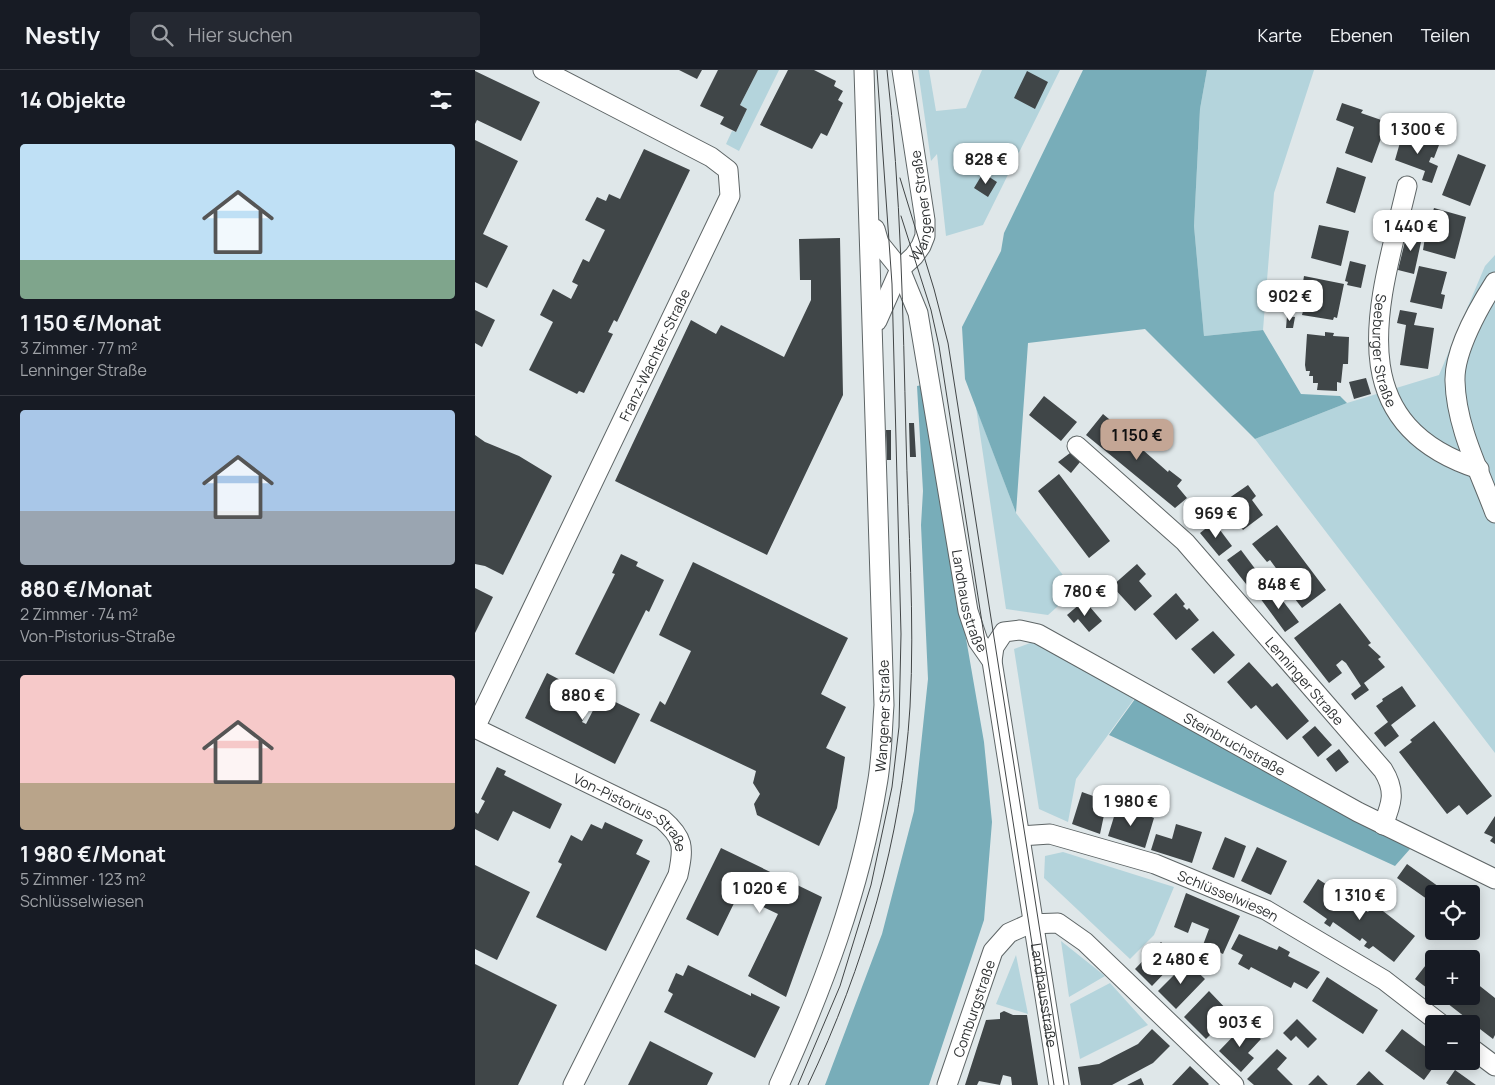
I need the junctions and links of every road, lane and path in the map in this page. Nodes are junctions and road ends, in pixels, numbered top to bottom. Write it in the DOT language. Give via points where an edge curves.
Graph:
graph roads {
  1 [pos="543,70"];
  2 [pos="864,70"];
  3 [pos="902,70"];
  4 [pos="1407,186"];
  5 [pos="870,211"];
  6 [pos="900,269"];
  7 [pos="1495,282"];
  8 [pos="874,329"];
  9 [pos="1077,446"];
  10 [pos="1479,469"];
  11 [pos="1495,513"];
  12 [pos="992,661"];
  13 [pos="475,728"];
  14 [pos="1383,825"];
  15 [pos="1020,836"];
  16 [pos="1495,878"];
  17 [pos="1034,923"];
  18 [pos="1429,1015"];
  19 [pos="1480,1055"];
  20 [pos="1495,1066"];
  21 [pos="573,1085"];
  22 [pos="779,1085"];
  23 [pos="947,1085"];
  24 [pos="1059,1085"];
  25 [pos="1234,1085"];
  1 -- 13 [label="street, Franz-Wachter-Straße" via="711,157 728,170 730,196"];
  2 -- 5 [label="street, Wangener Straße"];
  3 -- 6 [label="street, Wangener Straße" via="925,236 914,256"];
  4 -- 10 [label="street, Seeburger Straße" via="1383,289 1379,350 1381,375 1388,401 1419,439 1455,461"];
  5 -- 6 [label="street, Landhausstraße" via="879,243"];
  5 -- 8 [label="street, Wangener Straße"];
  6 -- 8 [label="street, Wangener Straße"];
  6 -- 12 [label="street, Landhausstraße" via="918,313 969,611 979,641"];
  7 -- 10 [label="street" via="1471,325 1455,380 1467,438"];
  8 -- 22 [label="street, Wangener Straße" via="884,705 877,784 852,899 834,956"];
  9 -- 14 [label="street, Lenninger Straße" via="1185,542 1383,770 1391,784 1391,806"];
  10 -- 11 [label="street"];
  12 -- 14 [label="street, Steinbruchstraße" via="994,647 1004,632 1020,630 1038,634"];
  12 -- 15 [label="street, Landhausstraße"];
  13 -- 21 [label="street, Von-Pistorius-Straße" via="662,819 676,831 681,842 683,852 678,875"];
  14 -- 16 [label="street, Steinbruchstraße"];
  15 -- 17 [label="street, Landhausstraße"];
  15 -- 18 [label="street, Schlüsselwiesen" via="1050,834 1146,861 1266,910 1384,980"];
  17 -- 23 [label="street, Comburgstraße" via="1009,933 993,951"];
  17 -- 24 [label="street, Landhausstraße"];
  17 -- 25 [label="street" via="1058,923 1085,942"];
  19 -- 20 [label="street"];
}
